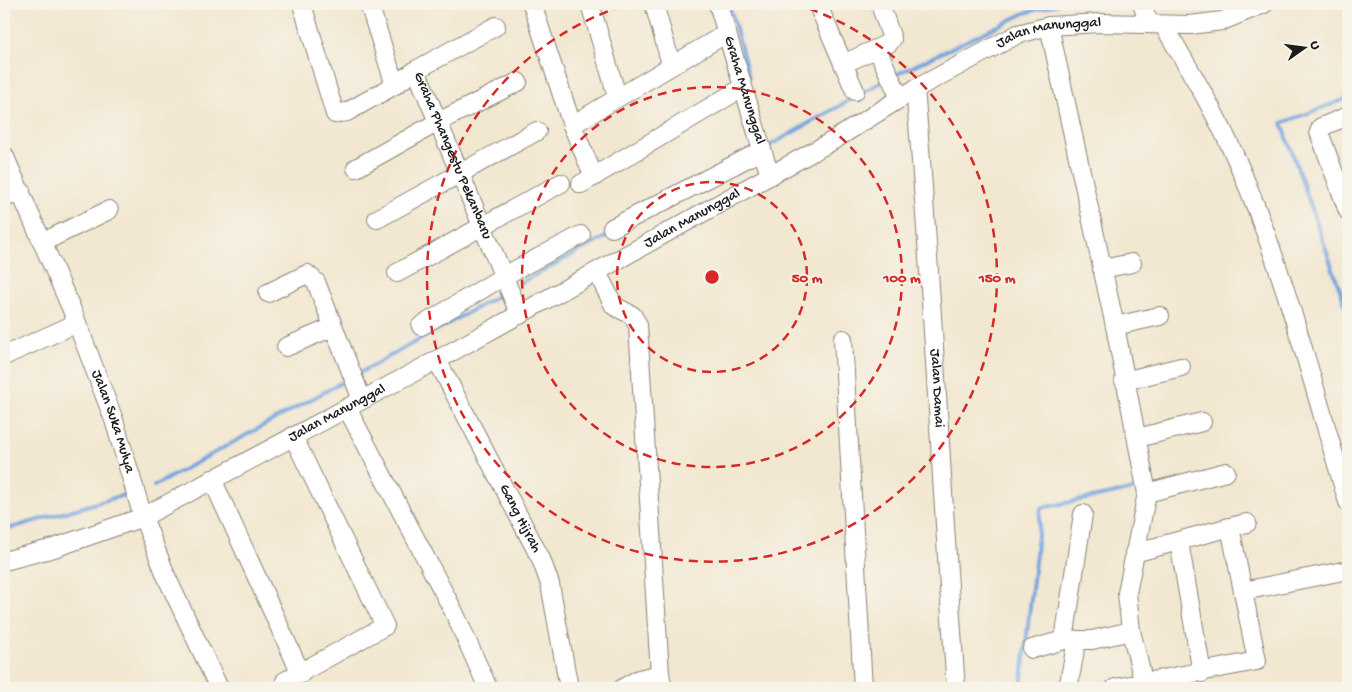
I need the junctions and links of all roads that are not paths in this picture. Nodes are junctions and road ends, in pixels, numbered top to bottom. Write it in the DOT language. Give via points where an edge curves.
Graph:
graph roads {
  1 [pos="302,4"];
  2 [pos="369,4"];
  3 [pos="532,4"];
  4 [pos="590,4"];
  5 [pos="654,4"];
  6 [pos="718,4"];
  7 [pos="880,4"];
  8 [pos="1142,4"];
  9 [pos="1264,4"];
  10 [pos="820,10"];
  11 [pos="1154,23"];
  12 [pos="496,26"];
  13 [pos="1049,26"];
  14 [pos="727,33"];
  15 [pos="877,49"];
  16 [pos="671,64"];
  17 [pos="844,64"];
  18 [pos="416,70"];
  19 [pos="518,82"];
  20 [pos="395,85"];
  21 [pos="742,88"];
  22 [pos="915,88"];
  23 [pos="855,91"];
  24 [pos="617,96"];
  25 [pos="899,96"];
  26 [pos="1348,116"];
  27 [pos="438,122"];
  28 [pos="572,124"];
  29 [pos="537,130"];
  30 [pos="761,151"];
  31 [pos="4,155"];
  32 [pos="356,168"];
  33 [pos="460,174"];
  34 [pos="769,175"];
  35 [pos="561,183"];
  36 [pos="21,191"];
  37 [pos="4,198"];
  38 [pos="109,210"];
  39 [pos="1348,211"];
  40 [pos="377,219"];
  41 [pos="482,226"];
  42 [pos="612,228"];
  43 [pos="581,234"];
  44 [pos="43,242"];
  45 [pos="1132,263"];
  46 [pos="1102,270"];
  47 [pos="598,272"];
  48 [pos="397,273"];
  49 [pos="505,279"];
  50 [pos="268,293"];
  51 [pos="520,315"];
  52 [pos="1160,316"];
  53 [pos="77,323"];
  54 [pos="421,326"];
  55 [pos="1115,326"];
  56 [pos="333,327"];
  57 [pos="843,339"];
  58 [pos="286,347"];
  59 [pos="4,356"];
  60 [pos="437,360"];
  61 [pos="1181,367"];
  62 [pos="1124,381"];
  63 [pos="354,404"];
  64 [pos="1202,422"];
  65 [pos="293,436"];
  66 [pos="1137,438"];
  67 [pos="1226,472"];
  68 [pos="212,479"];
  69 [pos="1147,493"];
  70 [pos="1348,502"];
  71 [pos="142,513"];
  72 [pos="1083,514"];
  73 [pos="1247,523"];
  74 [pos="1230,527"];
  75 [pos="1179,542"];
  76 [pos="1134,553"];
  77 [pos="4,561"];
  78 [pos="1348,570"];
  79 [pos="1243,592"];
  80 [pos="1131,631"];
  81 [pos="1071,640"];
  82 [pos="1032,648"];
  83 [pos="1202,673"];
  84 [pos="662,681"];
  85 [pos="213,685"];
  86 [pos="1144,686"];
  87 [pos="488,688"];
  88 [pos="568,688"];
  89 [pos="623,688"];
  90 [pos="863,688"];
  91 [pos="956,688"];
  92 [pos="1068,688"];
  93 [pos="1115,688"];
  1 -- 20 [label="street" via="335,114 347,112"];
  2 -- 20 [label="street, Graha Phangestu Pekanbaru"];
  3 -- 28 [label="street"];
  4 -- 24 [label="street"];
  5 -- 16 [label="street"];
  6 -- 14 [label="street, Graha Manunggal"];
  7 -- 15 [label="street" via="892,39"];
  8 -- 11 [label="street"];
  9 -- 11 [label="street, Jalan Manunggal" via="1222,21"];
  10 -- 17 [label="street"];
  11 -- 13 [label="street, Jalan Manunggal"];
  11 -- 70 [label="street" via="1208,100 1238,163 1280,277"];
  12 -- 18 [label="street"];
  13 -- 22 [label="street, Jalan Manunggal" via="1018,34"];
  13 -- 46 [label="street"];
  14 -- 16 [label="street"];
  14 -- 21 [label="street, Graha Manunggal"];
  15 -- 17 [label="street"];
  15 -- 25 [label="street"];
  16 -- 24 [label="street"];
  17 -- 23 [label="street"];
  18 -- 20 [label="street, Graha Phangestu Pekanbaru"];
  18 -- 27 [label="street, Graha Phangestu Pekanbaru"];
  19 -- 27 [label="street"];
  21 -- 28 [label="street" via="587,180"];
  21 -- 30 [label="street, Graha Manunggal"];
  22 -- 25 [label="street, Jalan Manunggal"];
  22 -- 91 [label="street, Jalan Damai" via="930,262"];
  24 -- 28 [label="street"];
  25 -- 34 [label="street, Jalan Manunggal" via="834,140"];
  26 -- 39 [label="street" via="1319,130"];
  27 -- 32 [label="street"];
  27 -- 33 [label="street, Graha Phangestu Pekanbaru"];
  29 -- 33 [label="street"];
  30 -- 34 [label="street, Graha Manunggal"];
  30 -- 42 [label="street"];
  31 -- 36 [label="street, Jalan Suka Mulya"];
  33 -- 40 [label="street"];
  33 -- 41 [label="street, Graha Phangestu Pekanbaru"];
  34 -- 47 [label="street, Jalan Manunggal"];
  35 -- 41 [label="street"];
  36 -- 37 [label="street"];
  36 -- 44 [label="street, Jalan Suka Mulya"];
  38 -- 44 [label="street"];
  41 -- 48 [label="street"];
  41 -- 49 [label="street, Graha Phangestu Pekanbaru"];
  43 -- 49 [label="street"];
  44 -- 53 [label="street, Jalan Suka Mulya"];
  45 -- 46 [label="street"];
  46 -- 55 [label="street"];
  47 -- 51 [label="street, Jalan Manunggal"];
  47 -- 84 [label="street" via="614,306 632,315 638,325"];
  49 -- 51 [label="street, Graha Phangestu Pekanbaru"];
  49 -- 54 [label="street"];
  50 -- 56 [label="street" via="307,274 316,282"];
  51 -- 60 [label="street, Jalan Manunggal"];
  52 -- 55 [label="street"];
  53 -- 59 [label="street"];
  53 -- 71 [label="street, Jalan Suka Mulya" via="114,420"];
  55 -- 62 [label="street"];
  56 -- 58 [label="street"];
  56 -- 63 [label="street"];
  57 -- 90 [label="street"];
  60 -- 63 [label="street, Jalan Manunggal"];
  60 -- 88 [label="street, Gang Hijrah" via="541,559 550,584"];
  61 -- 62 [label="street"];
  62 -- 66 [label="street"];
  63 -- 65 [label="street, Jalan Manunggal"];
  63 -- 87 [label="street"];
  64 -- 66 [label="street"];
  65 -- 68 [label="street, Jalan Manunggal"];
  65 -- 68 [label="street" via="385,626 293,678"];
  66 -- 69 [label="street"];
  67 -- 69 [label="street"];
  68 -- 71 [label="street, Jalan Manunggal"];
  69 -- 76 [label="street"];
  71 -- 77 [label="street, Jalan Manunggal" via="54,548"];
  71 -- 85 [label="street, Jalan Suka Mulya"];
  72 -- 81 [label="street"];
  73 -- 74 [label="street"];
  74 -- 75 [label="street"];
  74 -- 79 [label="street"];
  75 -- 76 [label="street"];
  75 -- 83 [label="street"];
  76 -- 80 [label="street" via="1127,593"];
  78 -- 79 [label="street"];
  79 -- 83 [label="street" via="1257,661"];
  80 -- 81 [label="street"];
  80 -- 86 [label="street"];
  81 -- 82 [label="street"];
  81 -- 92 [label="street"];
  83 -- 86 [label="street"];
  84 -- 89 [label="street" via="639,679"];
  86 -- 93 [label="street"];
}
